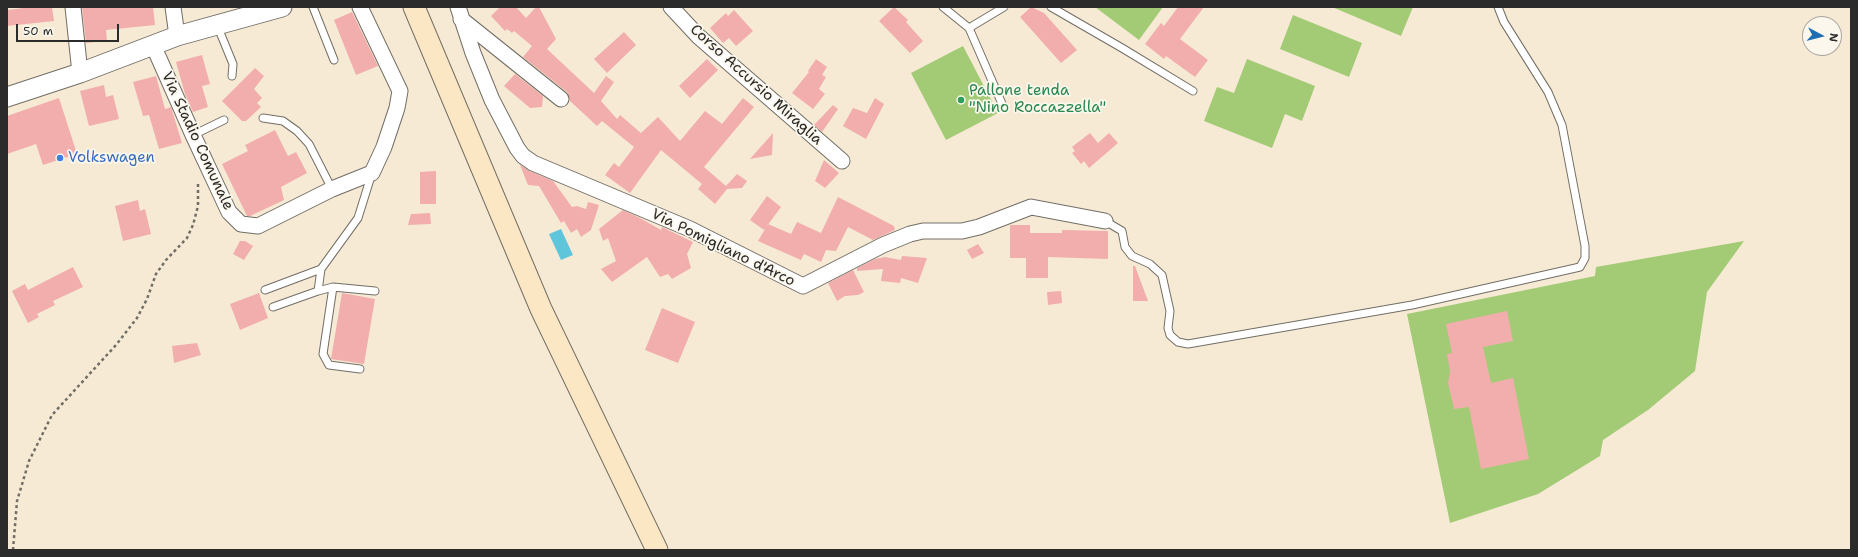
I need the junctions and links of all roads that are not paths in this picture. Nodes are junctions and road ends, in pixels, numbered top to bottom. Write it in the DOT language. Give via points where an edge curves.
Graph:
graph roads {
  1 [pos="73,7"];
  2 [pos="173,7"];
  3 [pos="282,7"];
  4 [pos="313,7"];
  5 [pos="360,7"];
  6 [pos="414,7"];
  7 [pos="671,7"];
  8 [pos="943,7"];
  9 [pos="1004,7"];
  10 [pos="1051,7"];
  11 [pos="1498,7"];
  12 [pos="263,10"];
  13 [pos="460,13"];
  14 [pos="217,25"];
  15 [pos="969,28"];
  16 [pos="177,36"];
  17 [pos="153,45"];
  18 [pos="334,60"];
  19 [pos="80,73"];
  20 [pos="232,76"];
  21 [pos="1193,92"];
  22 [pos="7,97"];
  23 [pos="561,99"];
  24 [pos="1003,106"];
  25 [pos="263,118"];
  26 [pos="224,120"];
  27 [pos="192,135"];
  28 [pos="842,161"];
  29 [pos="372,173"];
  30 [pos="332,189"];
  31 [pos="1105,220"];
  32 [pos="321,269"];
  33 [pos="333,287"];
  34 [pos="265,290"];
  35 [pos="318,291"];
  36 [pos="375,291"];
  37 [pos="273,307"];
  38 [pos="360,369"];
  39 [pos="657,550"];
  1 -- 19 [label="street"];
  2 -- 16 [label="street"];
  3 -- 12 [label="street"];
  4 -- 18 [label="lane"];
  5 -- 29 [label="street" via="400,91 384,147"];
  6 -- 39 [label="main road" via="550,327"];
  7 -- 28 [label="street, Corso Accursio Miraglia" via="698,36"];
  8 -- 15 [label="lane"];
  9 -- 15 [label="lane"];
  10 -- 21 [label="lane"];
  11 -- 31 [label="lane" via="1504,22 1548,92 1562,125 1585,246 1585,258 1580,267 1412,305 1188,344 1178,342 1170,335 1170,311 1162,275 1150,264 1132,256 1124,247 1122,231"];
  12 -- 14 [label="street"];
  13 -- 23 [label="street"];
  13 -- 31 [label="street, Via Pomigliano d'Arco" via="492,100 523,156 533,163 690,229 803,286 876,248 910,234 923,231 962,231 1030,207"];
  14 -- 16 [label="street"];
  14 -- 20 [label="lane" via="233,64"];
  15 -- 24 [label="lane"];
  16 -- 17 [label="street"];
  17 -- 19 [label="street"];
  17 -- 27 [label="street, Via Stadio Comunale"];
  19 -- 22 [label="street"];
  25 -- 30 [label="lane" via="283,121 297,131 309,144"];
  26 -- 27 [label="lane"];
  27 -- 30 [label="street, Via Stadio Comunale" via="229,212 241,224 258,226"];
  29 -- 30 [label="street, Via Stadio Comunale"];
  29 -- 32 [label="lane" via="358,218"];
  32 -- 34 [label="lane"];
  32 -- 35 [label="lane"];
  33 -- 35 [label="lane"];
  33 -- 36 [label="lane"];
  33 -- 38 [label="lane" via="324,354 329,365"];
  35 -- 37 [label="lane"];
}
